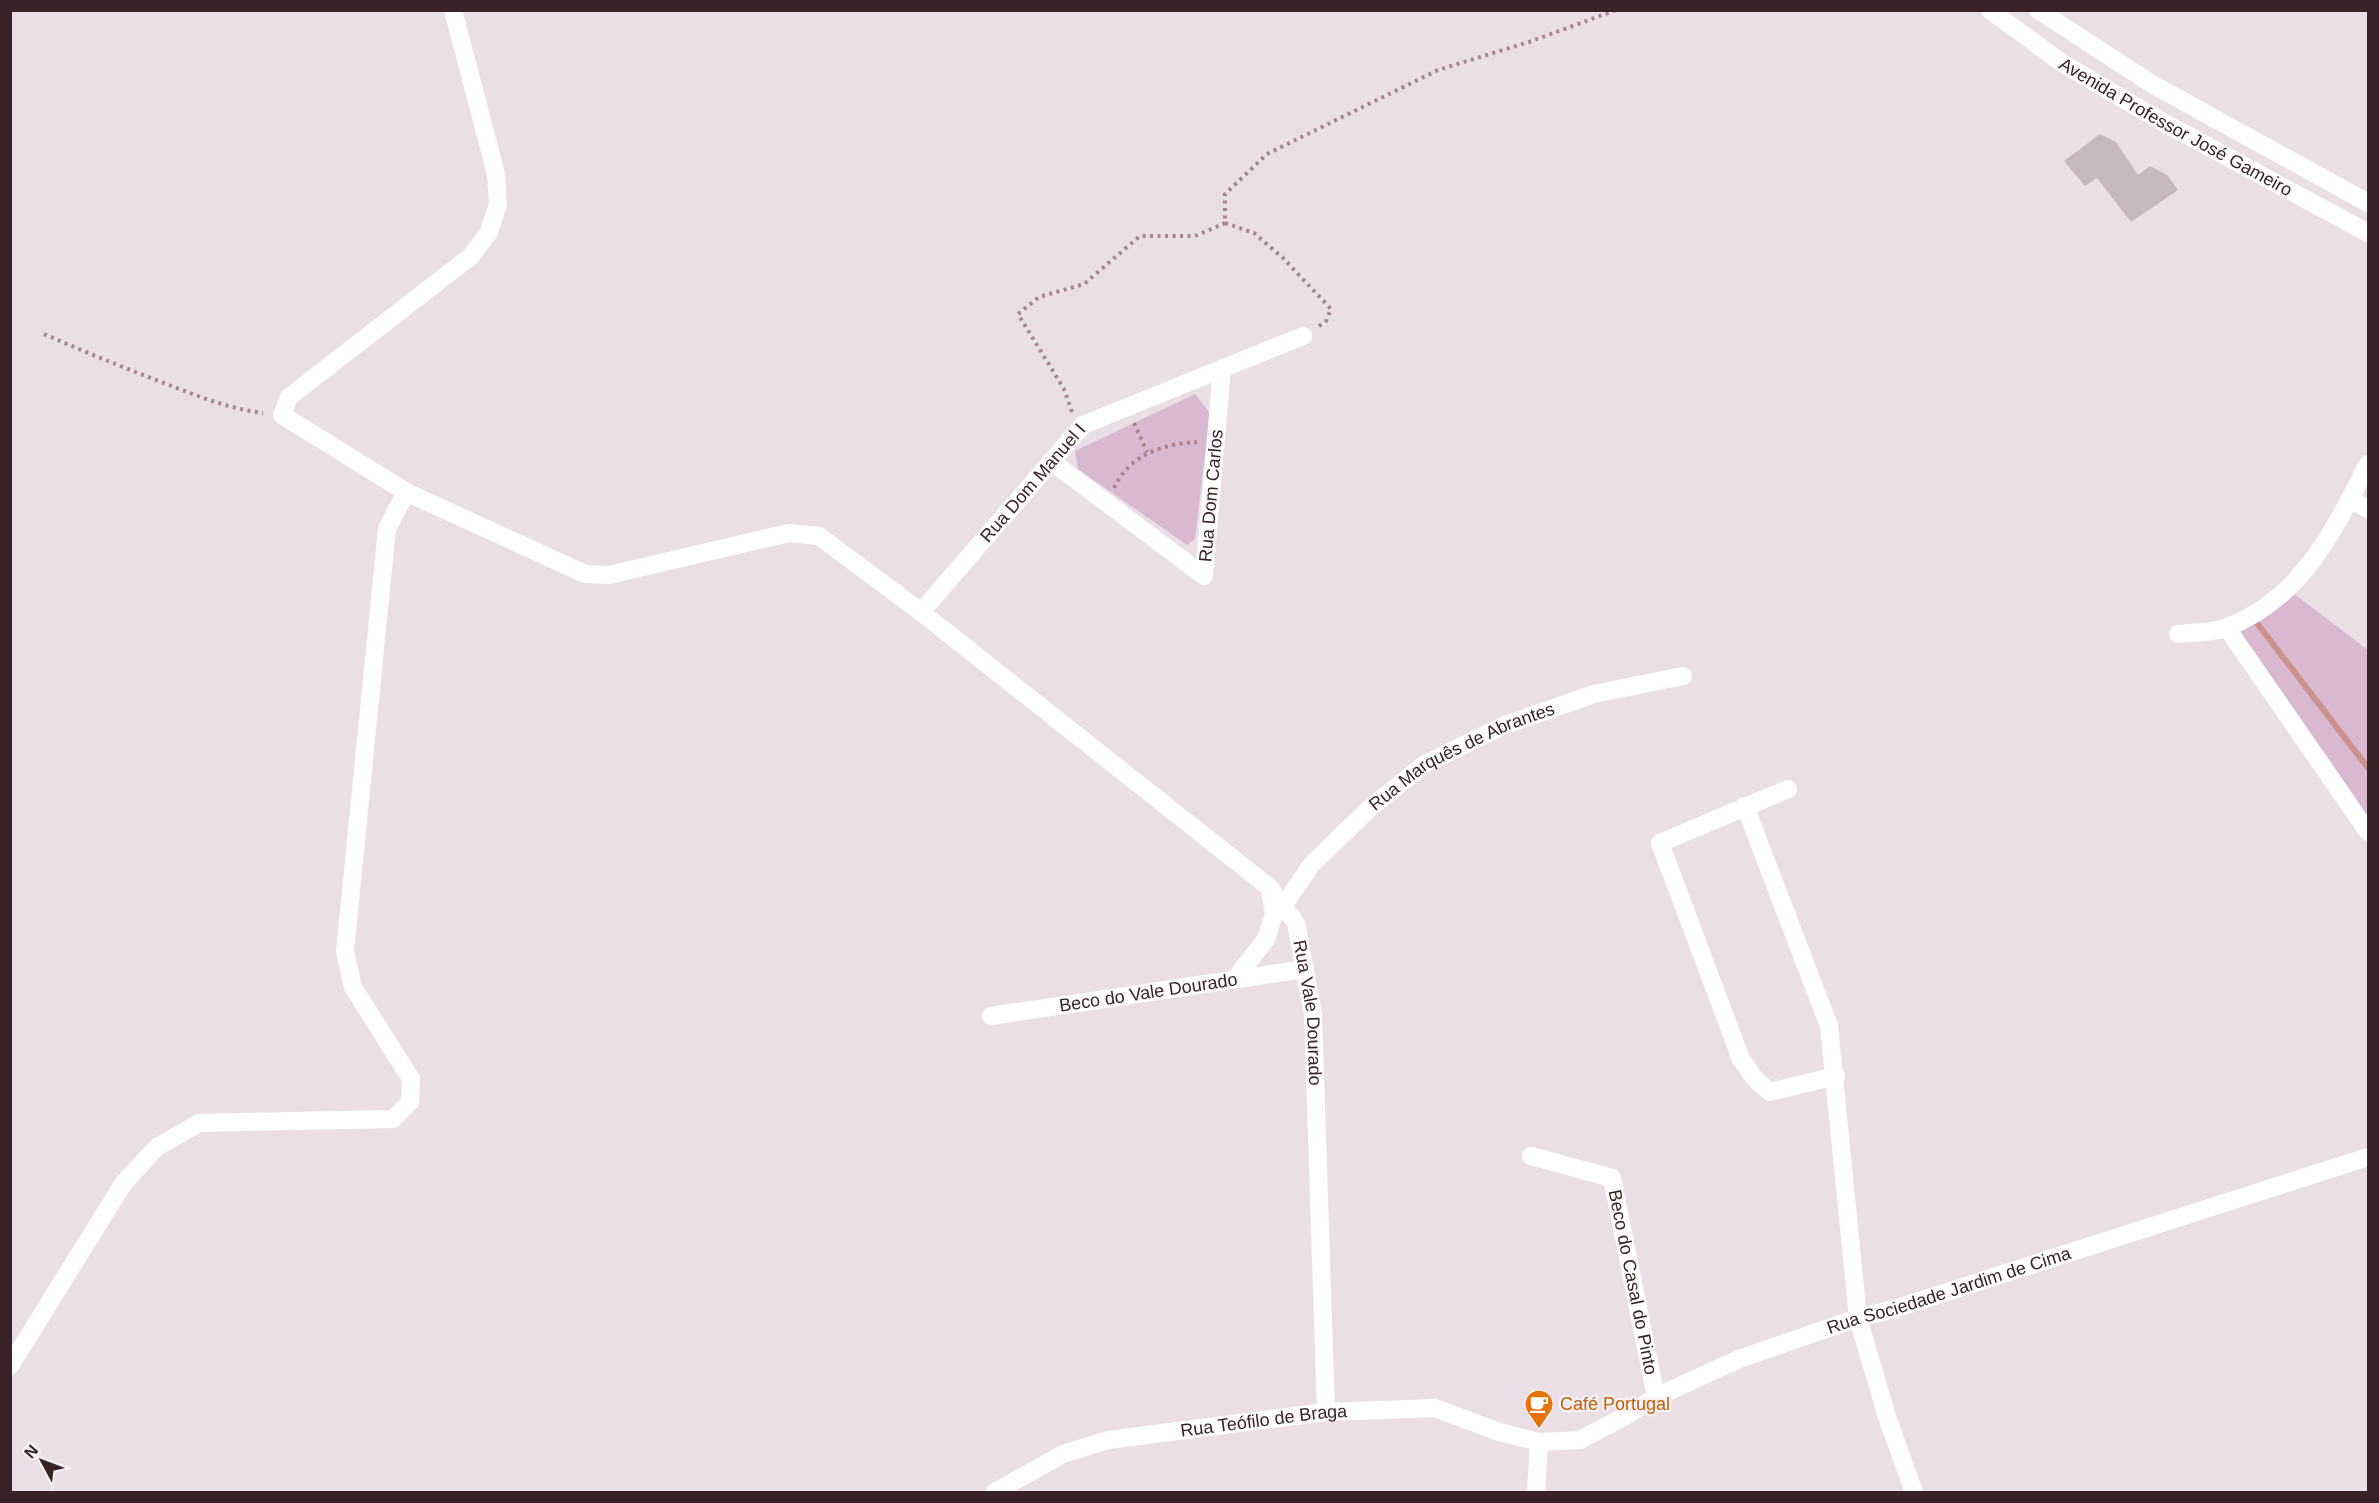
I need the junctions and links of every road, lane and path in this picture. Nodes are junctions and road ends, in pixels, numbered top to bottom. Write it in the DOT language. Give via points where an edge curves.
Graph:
graph roads {
  1 [pos="453,10"];
  2 [pos="1616,10"];
  3 [pos="1990,10"];
  4 [pos="2038,10"];
  5 [pos="2368,203"];
  6 [pos="1225,223"];
  7 [pos="2368,233"];
  8 [pos="44,334"];
  9 [pos="1303,336"];
  10 [pos="1222,369"];
  11 [pos="282,416"];
  12 [pos="1133,422"];
  13 [pos="1079,429"];
  14 [pos="1207,441"];
  15 [pos="1147,452"];
  16 [pos="1051,461"];
  17 [pos="2368,464"];
  18 [pos="406,492"];
  19 [pos="1112,493"];
  20 [pos="2350,500"];
  21 [pos="2368,509"];
  22 [pos="921,612"];
  23 [pos="2227,628"];
  24 [pos="2178,634"];
  25 [pos="1683,676"];
  26 [pos="1788,789"];
  27 [pos="1745,806"];
  28 [pos="2368,832"];
  29 [pos="1270,888"];
  30 [pos="1283,906"];
  31 [pos="1305,969"];
  32 [pos="1235,979"];
  33 [pos="991,1016"];
  34 [pos="1836,1076"];
  35 [pos="1532,1156"];
  36 [pos="2368,1157"];
  37 [pos="1858,1318"];
  38 [pos="10,1366"];
  39 [pos="1656,1397"];
  40 [pos="1326,1412"];
  41 [pos="1539,1442"];
  42 [pos="995,1492"];
  43 [pos="1536,1492"];
  44 [pos="1914,1492"];
  1 -- 11 [label="street" via="496,174 498,205 488,234 470,257 289,397"];
  2 -- 6 [label="path" via="1438,70 1267,154 1225,194"];
  3 -- 7 [label="street, Avenida Professor José Gameiro" via="2062,63"];
  4 -- 5 [label="street, Avenida Professor José Gameiro" via="2152,84"];
  6 -- 9 [label="path" via="1254,233 1331,309 1326,321"];
  6 -- 13 [label="path" via="1195,236 1140,236 1084,284 1039,297 1018,314 1064,389"];
  8 -- 11 [label="path" via="193,394 244,411"];
  9 -- 10 [label="street, Rua Dom Manuel I"];
  10 -- 13 [label="street, Rua Dom Manuel I"];
  10 -- 16 [label="street, Rua Dom Carlos" via="1204,576"];
  11 -- 18 [label="street, Rua Vale Dourado"];
  12 -- 15 [label="path"];
  13 -- 16 [label="street, Rua Dom Manuel I"];
  14 -- 15 [label="path" via="1165,445"];
  15 -- 19 [label="path" via="1129,465"];
  16 -- 22 [label="street, Rua Dom Manuel I"];
  17 -- 20 [label="street"];
  18 -- 22 [label="street, Rua Vale Dourado" via="585,574 609,575 789,533 819,536"];
  18 -- 38 [label="street" via="387,529 345,951 353,987 411,1079 410,1102 393,1119 199,1123 158,1148 123,1184"];
  20 -- 21 [label="street"];
  20 -- 23 [label="street" via="2320,554 2289,590"];
  22 -- 29 [label="street, Rua Vale Dourado"];
  23 -- 24 [label="street"];
  23 -- 28 [label="street"];
  25 -- 30 [label="street, Rua Marquês de Abrantes" via="1594,694 1505,725 1425,764 1370,808 1312,864"];
  26 -- 27 [label="street"];
  27 -- 34 [label="street" via="1829,1026"];
  27 -- 34 [label="street" via="1660,843 1741,1059 1755,1079 1770,1092"];
  29 -- 30 [label="street, Rua Vale Dourado"];
  29 -- 32 [label="street" via="1274,914 1266,939"];
  30 -- 31 [label="street, Rua Vale Dourado" via="1296,923"];
  31 -- 32 [label="street, Beco do Vale Dourado"];
  31 -- 40 [label="street, Rua Vale Dourado" via="1313,1014"];
  32 -- 33 [label="street, Beco do Vale Dourado"];
  34 -- 37 [label="street"];
  35 -- 39 [label="street, Beco do Casal do Pinto" via="1612,1178"];
  36 -- 37 [label="street, Rua Sociedade Jardim de Cima"];
  37 -- 39 [label="street, Rua Sociedade Jardim de Cima" via="1739,1359"];
  37 -- 44 [label="street"];
  39 -- 41 [label="street, Rua Sociedade Jardim de Cima" via="1580,1440"];
  40 -- 41 [label="street, Rua Teófilo de Braga" via="1435,1408"];
  40 -- 42 [label="street, Rua Teófilo de Braga" via="1108,1440 1063,1454"];
  41 -- 43 [label="street"];
}
